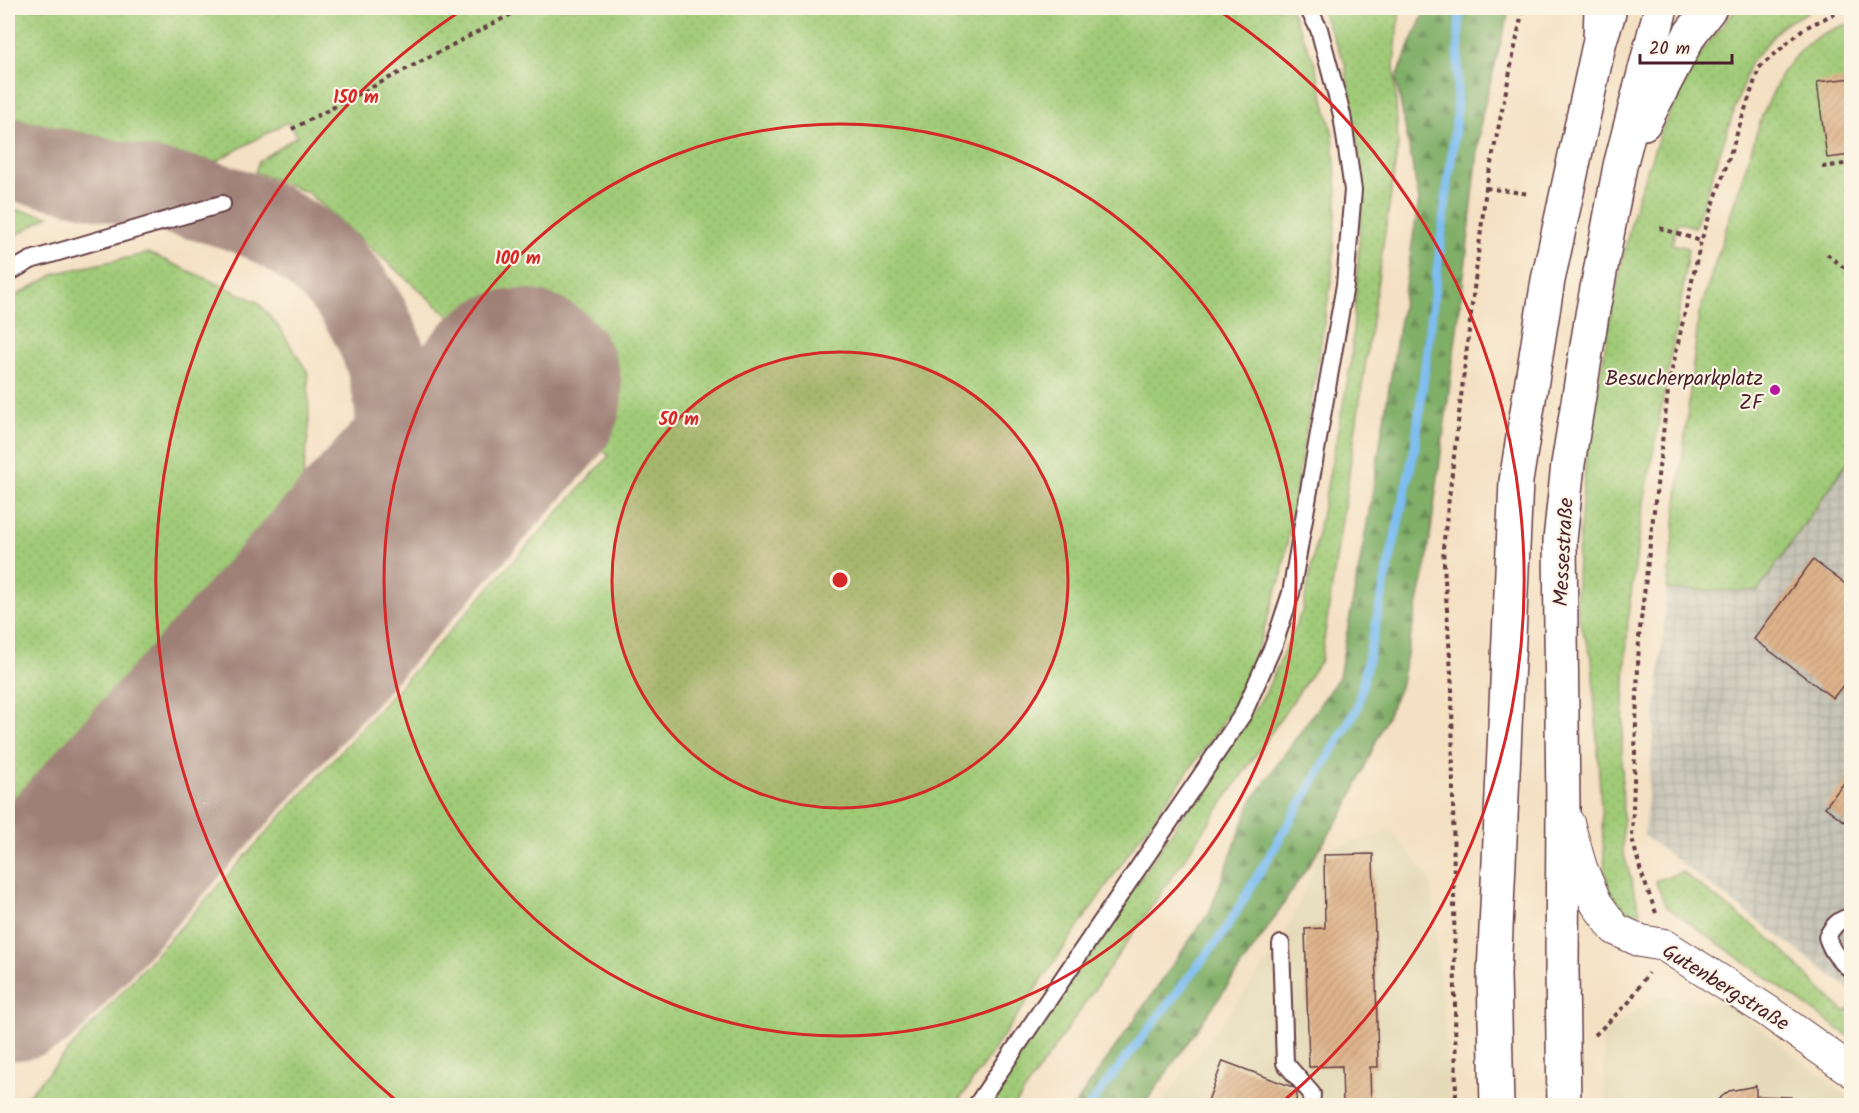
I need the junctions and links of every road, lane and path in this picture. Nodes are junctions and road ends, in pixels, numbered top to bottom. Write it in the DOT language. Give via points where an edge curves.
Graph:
graph roads {
  1 [pos="523,8"];
  2 [pos="1308,8"];
  3 [pos="1523,8"];
  4 [pos="1601,8"];
  5 [pos="1610,8"];
  6 [pos="1661,8"];
  7 [pos="1710,8"];
  8 [pos="1846,8"];
  9 [pos="1600,40"];
  10 [pos="292,129"];
  11 [pos="1851,162"];
  12 [pos="1620,166"];
  13 [pos="1822,167"];
  14 [pos="1486,188"];
  15 [pos="1530,194"];
  16 [pos="222,204"];
  17 [pos="1660,228"];
  18 [pos="1701,240"];
  19 [pos="1827,254"];
  20 [pos="8,273"];
  21 [pos="1851,274"];
  22 [pos="1563,808"];
  23 [pos="1851,917"];
  24 [pos="1281,944"];
  25 [pos="1664,945"];
  26 [pos="1851,970"];
  27 [pos="1590,1040"];
  28 [pos="1851,1071"];
  29 [pos="976,1106"];
  30 [pos="1311,1106"];
  31 [pos="1456,1106"];
  32 [pos="1497,1106"];
  33 [pos="1564,1106"];
  1 -- 10 [label="path"];
  2 -- 29 [label="lane" via="1319,29 1342,115 1353,190 1345,285 1291,593 1274,644 1243,714"];
  3 -- 14 [label="path"];
  4 -- 9 [label="street"];
  5 -- 9 [label="street"];
  6 -- 12 [label="street, Messestraße"];
  7 -- 12 [label="street" via="1690,34"];
  8 -- 18 [label="path" via="1803,29 1759,68"];
  9 -- 32 [label="street" via="1548,280 1516,481 1494,974"];
  11 -- 13 [label="path"];
  12 -- 22 [label="street, Messestraße" via="1575,418 1560,540"];
  14 -- 15 [label="path"];
  14 -- 31 [label="path" via="1443,548 1452,689"];
  16 -- 20 [label="lane" via="31,260"];
  17 -- 18 [label="path"];
  18 -- 25 [label="path" via="1669,382 1639,637 1632,838"];
  19 -- 21 [label="path"];
  22 -- 25 [label="street, Gutenbergstraße" via="1596,903 1615,929 1641,941"];
  22 -- 33 [label="street, Messestraße"];
  23 -- 26 [label="lane" via="1844,917 1833,926 1827,937 1831,950"];
  24 -- 30 [label="lane" via="1285,1063 1312,1095"];
  25 -- 27 [label="path" via="1640,988"];
  25 -- 28 [label="street, Gutenbergstraße" via="1766,1010"];
}
